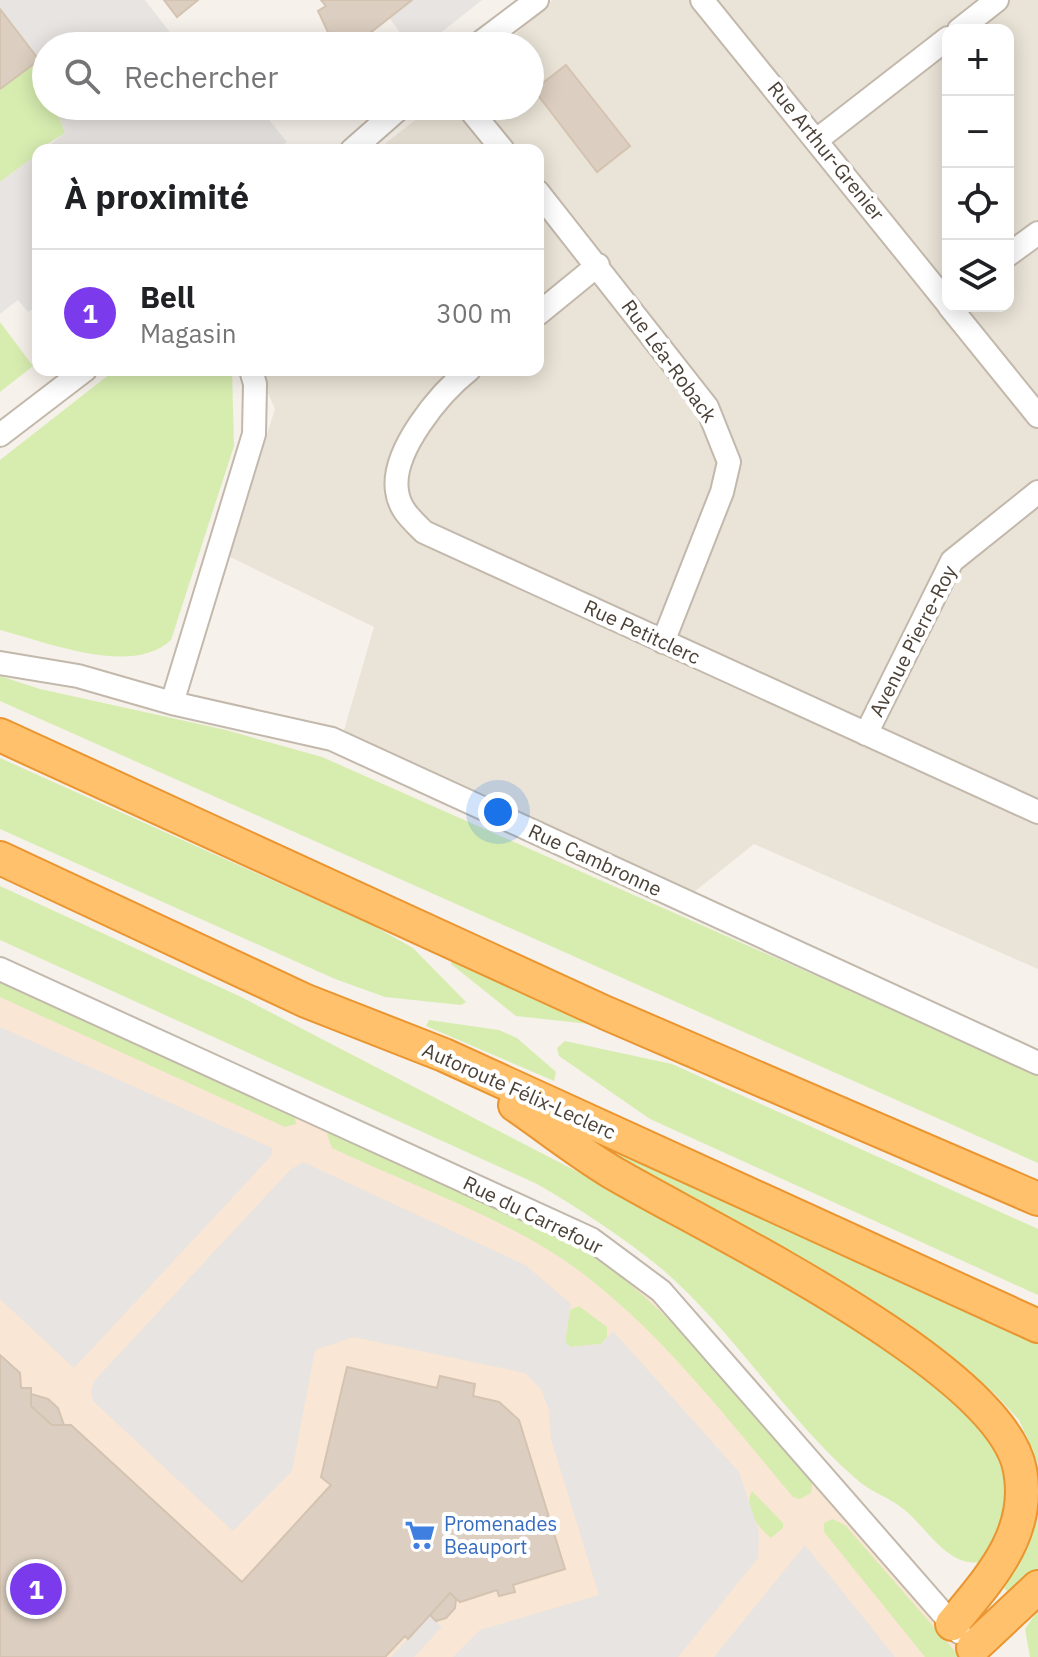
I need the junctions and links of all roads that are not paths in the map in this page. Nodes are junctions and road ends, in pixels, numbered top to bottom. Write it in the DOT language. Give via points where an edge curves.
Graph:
graph roads {
  1 [pos="537,0"];
  2 [pos="702,0"];
  3 [pos="997,0"];
  4 [pos="967,24"];
  5 [pos="495,32"];
  6 [pos="942,43"];
  7 [pos="386,120"];
  8 [pos="478,120"];
  9 [pos="818,139"];
  10 [pos="359,144"];
  11 [pos="498,144"];
  12 [pos="544,199"];
  13 [pos="1038,233"];
  14 [pos="1014,251"];
  15 [pos="598,265"];
  16 [pos="942,295"];
  17 [pos="544,309"];
  18 [pos="955,312"];
  19 [pos="77,376"];
  20 [pos="253,376"];
  21 [pos="463,376"];
  22 [pos="1038,416"];
  23 [pos="0,435"];
  24 [pos="1038,492"];
  25 [pos="663,642"];
  26 [pos="0,663"];
  27 [pos="172,703"];
  28 [pos="866,734"];
  29 [pos="0,735"];
  30 [pos="1038,812"];
  31 [pos="0,858"];
  32 [pos="0,969"];
  33 [pos="444,1055"];
  34 [pos="1038,1063"];
  35 [pos="1038,1199"];
  36 [pos="1038,1326"];
  37 [pos="1038,1587"];
  38 [pos="969,1643"];
  1 -- 5 [label="street"];
  2 -- 9 [label="street, Rue Arthur-Grenier"];
  3 -- 4 [label="street"];
  6 -- 9 [label="street"];
  7 -- 10 [label="street"];
  8 -- 11 [label="street"];
  9 -- 16 [label="street, Rue Arthur-Grenier"];
  12 -- 15 [label="street, Rue Léa-Roback"];
  13 -- 14 [label="street"];
  15 -- 17 [label="street"];
  15 -- 25 [label="street, Rue Léa-Roback" via="707,407 729,462"];
  18 -- 22 [label="street, Rue Arthur-Grenier"];
  19 -- 23 [label="street"];
  20 -- 27 [label="street" via="254,434"];
  21 -- 25 [label="street, Rue Petitclerc" via="430,408 399,468 397,490 404,512 424,532"];
  24 -- 28 [label="street, Avenue Pierre-Roy" via="952,561"];
  25 -- 28 [label="street, Rue Petitclerc"];
  26 -- 27 [label="street, Rue Cambronne" via="78,676"];
  27 -- 34 [label="street, Rue Cambronne" via="332,739"];
  28 -- 30 [label="street, Rue Petitclerc"];
  29 -- 35 [label="highway" via="606,1013"];
  31 -- 33 [label="highway, Autoroute Félix-Leclerc" via="306,1001"];
  32 -- 38 [label="street, Rue du Carrefour" via="591,1239 661,1291"];
  33 -- 36 [label="highway, Autoroute Félix-Leclerc"];
  33 -- 38 [label="highway" via="608,1169 873,1319 957,1384 1006,1432 1020,1468 1023,1504"];
  37 -- 38 [label="highway"];
}
